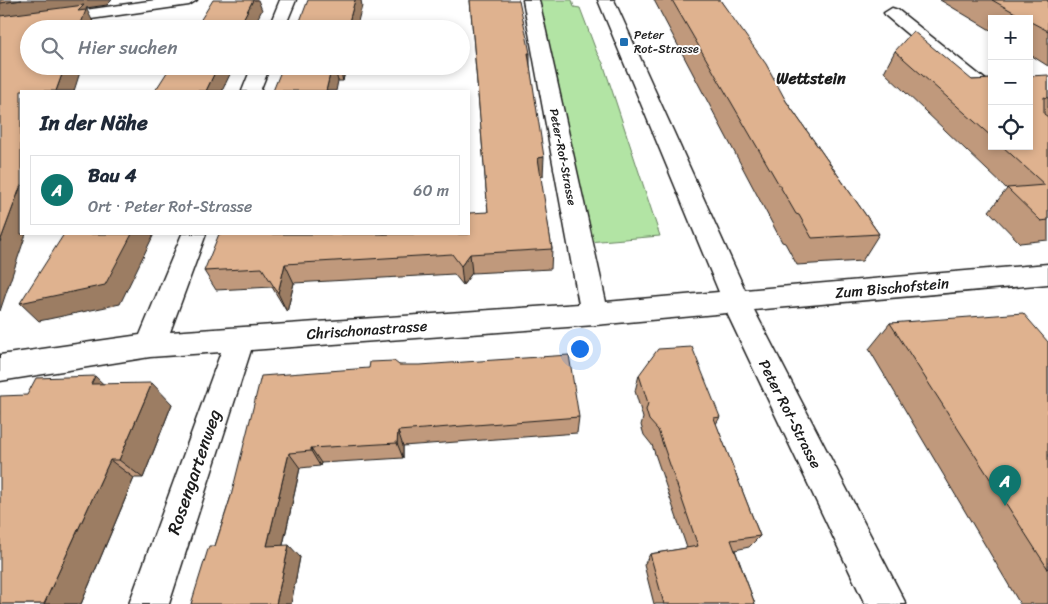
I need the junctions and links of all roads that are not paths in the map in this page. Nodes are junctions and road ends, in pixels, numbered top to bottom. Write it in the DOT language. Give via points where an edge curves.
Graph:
graph roads {
  1 [pos="190,0"];
  2 [pos="288,0"];
  3 [pos="531,0"];
  4 [pos="606,0"];
  5 [pos="892,13"];
  6 [pos="49,20"];
  7 [pos="280,20"];
  8 [pos="20,24"];
  9 [pos="0,27"];
  10 [pos="257,75"];
  11 [pos="251,90"];
  12 [pos="988,92"];
  13 [pos="194,235"];
  14 [pos="1048,274"];
  15 [pos="735,302"];
  16 [pos="594,314"];
  17 [pos="240,340"];
  18 [pos="150,345"];
  19 [pos="0,368"];
  20 [pos="149,604"];
  21 [pos="886,604"];
  1 -- 6 [label="street"];
  2 -- 7 [label="street"];
  3 -- 16 [label="street, Peter-Rot-Strasse"];
  4 -- 15 [label="street, Peter Rot-Strasse"];
  5 -- 12 [label="street"];
  8 -- 9 [label="street"];
  10 -- 11 [label="street"];
  13 -- 18 [label="street"];
  14 -- 15 [label="street, Zum Bischofstein"];
  15 -- 16 [label="street, Chrischonastrasse"];
  15 -- 21 [label="street, Peter Rot-Strasse"];
  16 -- 17 [label="street, Chrischonastrasse"];
  17 -- 18 [label="street, Chrischonastrasse"];
  17 -- 20 [label="street, Rosengartenweg"];
  18 -- 19 [label="street, Chrischonastrasse"];
}
